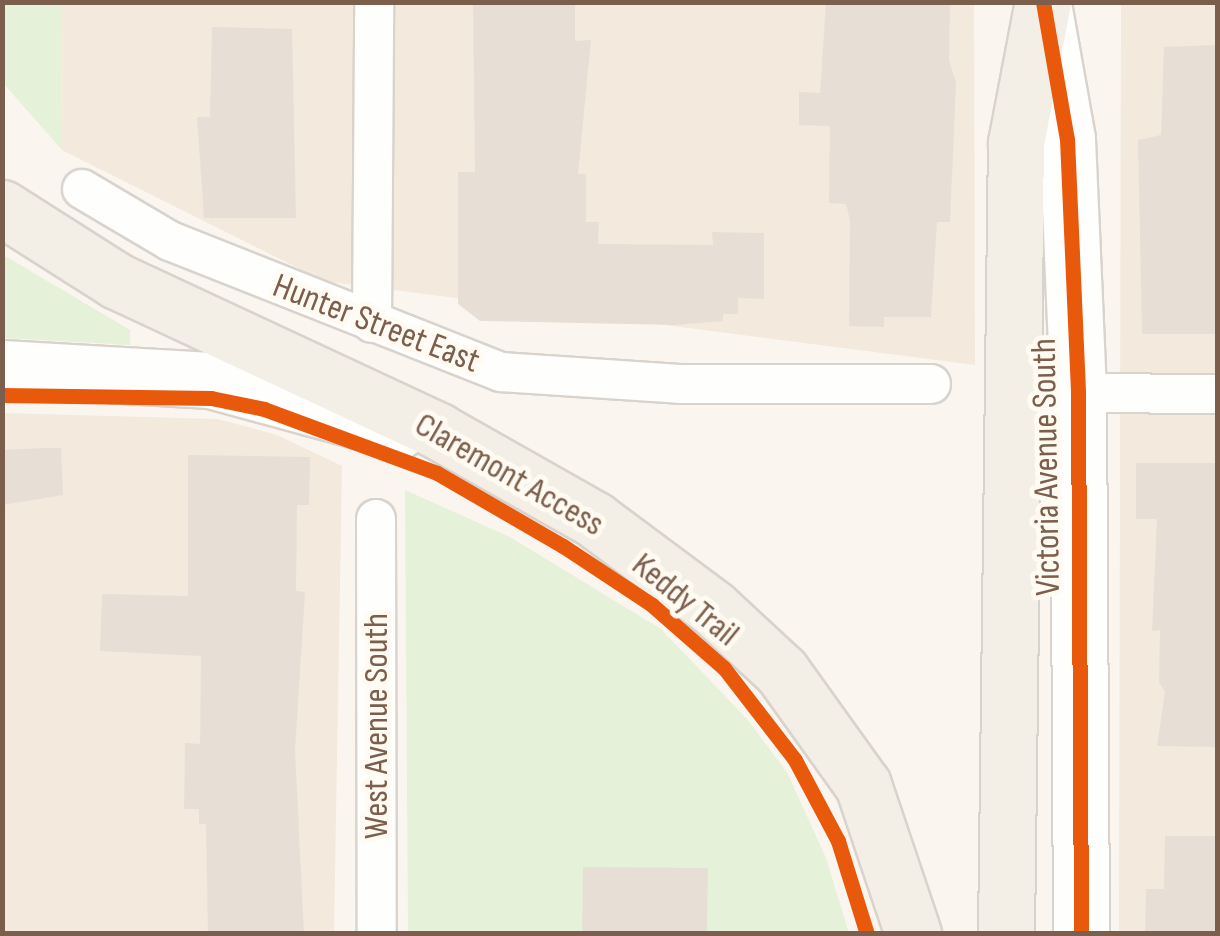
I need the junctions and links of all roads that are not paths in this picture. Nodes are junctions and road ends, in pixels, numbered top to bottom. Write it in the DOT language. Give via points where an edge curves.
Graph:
graph roads {
  1 [pos="374,2"];
  2 [pos="1043,2"];
  3 [pos="82,189"];
  4 [pos="2,208"];
  5 [pos="372,323"];
  6 [pos="2,368"];
  7 [pos="931,384"];
  8 [pos="1078,393"];
  9 [pos="1218,394"];
  10 [pos="468,450"];
  11 [pos="376,519"];
  12 [pos="378,934"];
  13 [pos="913,934"];
  14 [pos="1006,934"];
  15 [pos="1081,934"];
  1 -- 5 [label="street"];
  2 -- 8 [label="street, Victoria Avenue South" via="1067,139"];
  2 -- 14 [label="main road" via="1016,144"];
  3 -- 5 [label="street, Hunter Street East" via="170,242"];
  4 -- 10 [label="main road, Claremont Access" via="105,274"];
  5 -- 7 [label="street, Hunter Street East" via="501,372 581,380"];
  6 -- 10 [label="street" via="210,380"];
  8 -- 9 [label="street"];
  8 -- 15 [label="street, Victoria Avenue South"];
  10 -- 13 [label="main road, Claremont Access" via="596,520 713,608 782,672 863,785"];
  11 -- 12 [label="street, West Avenue South"];
}
